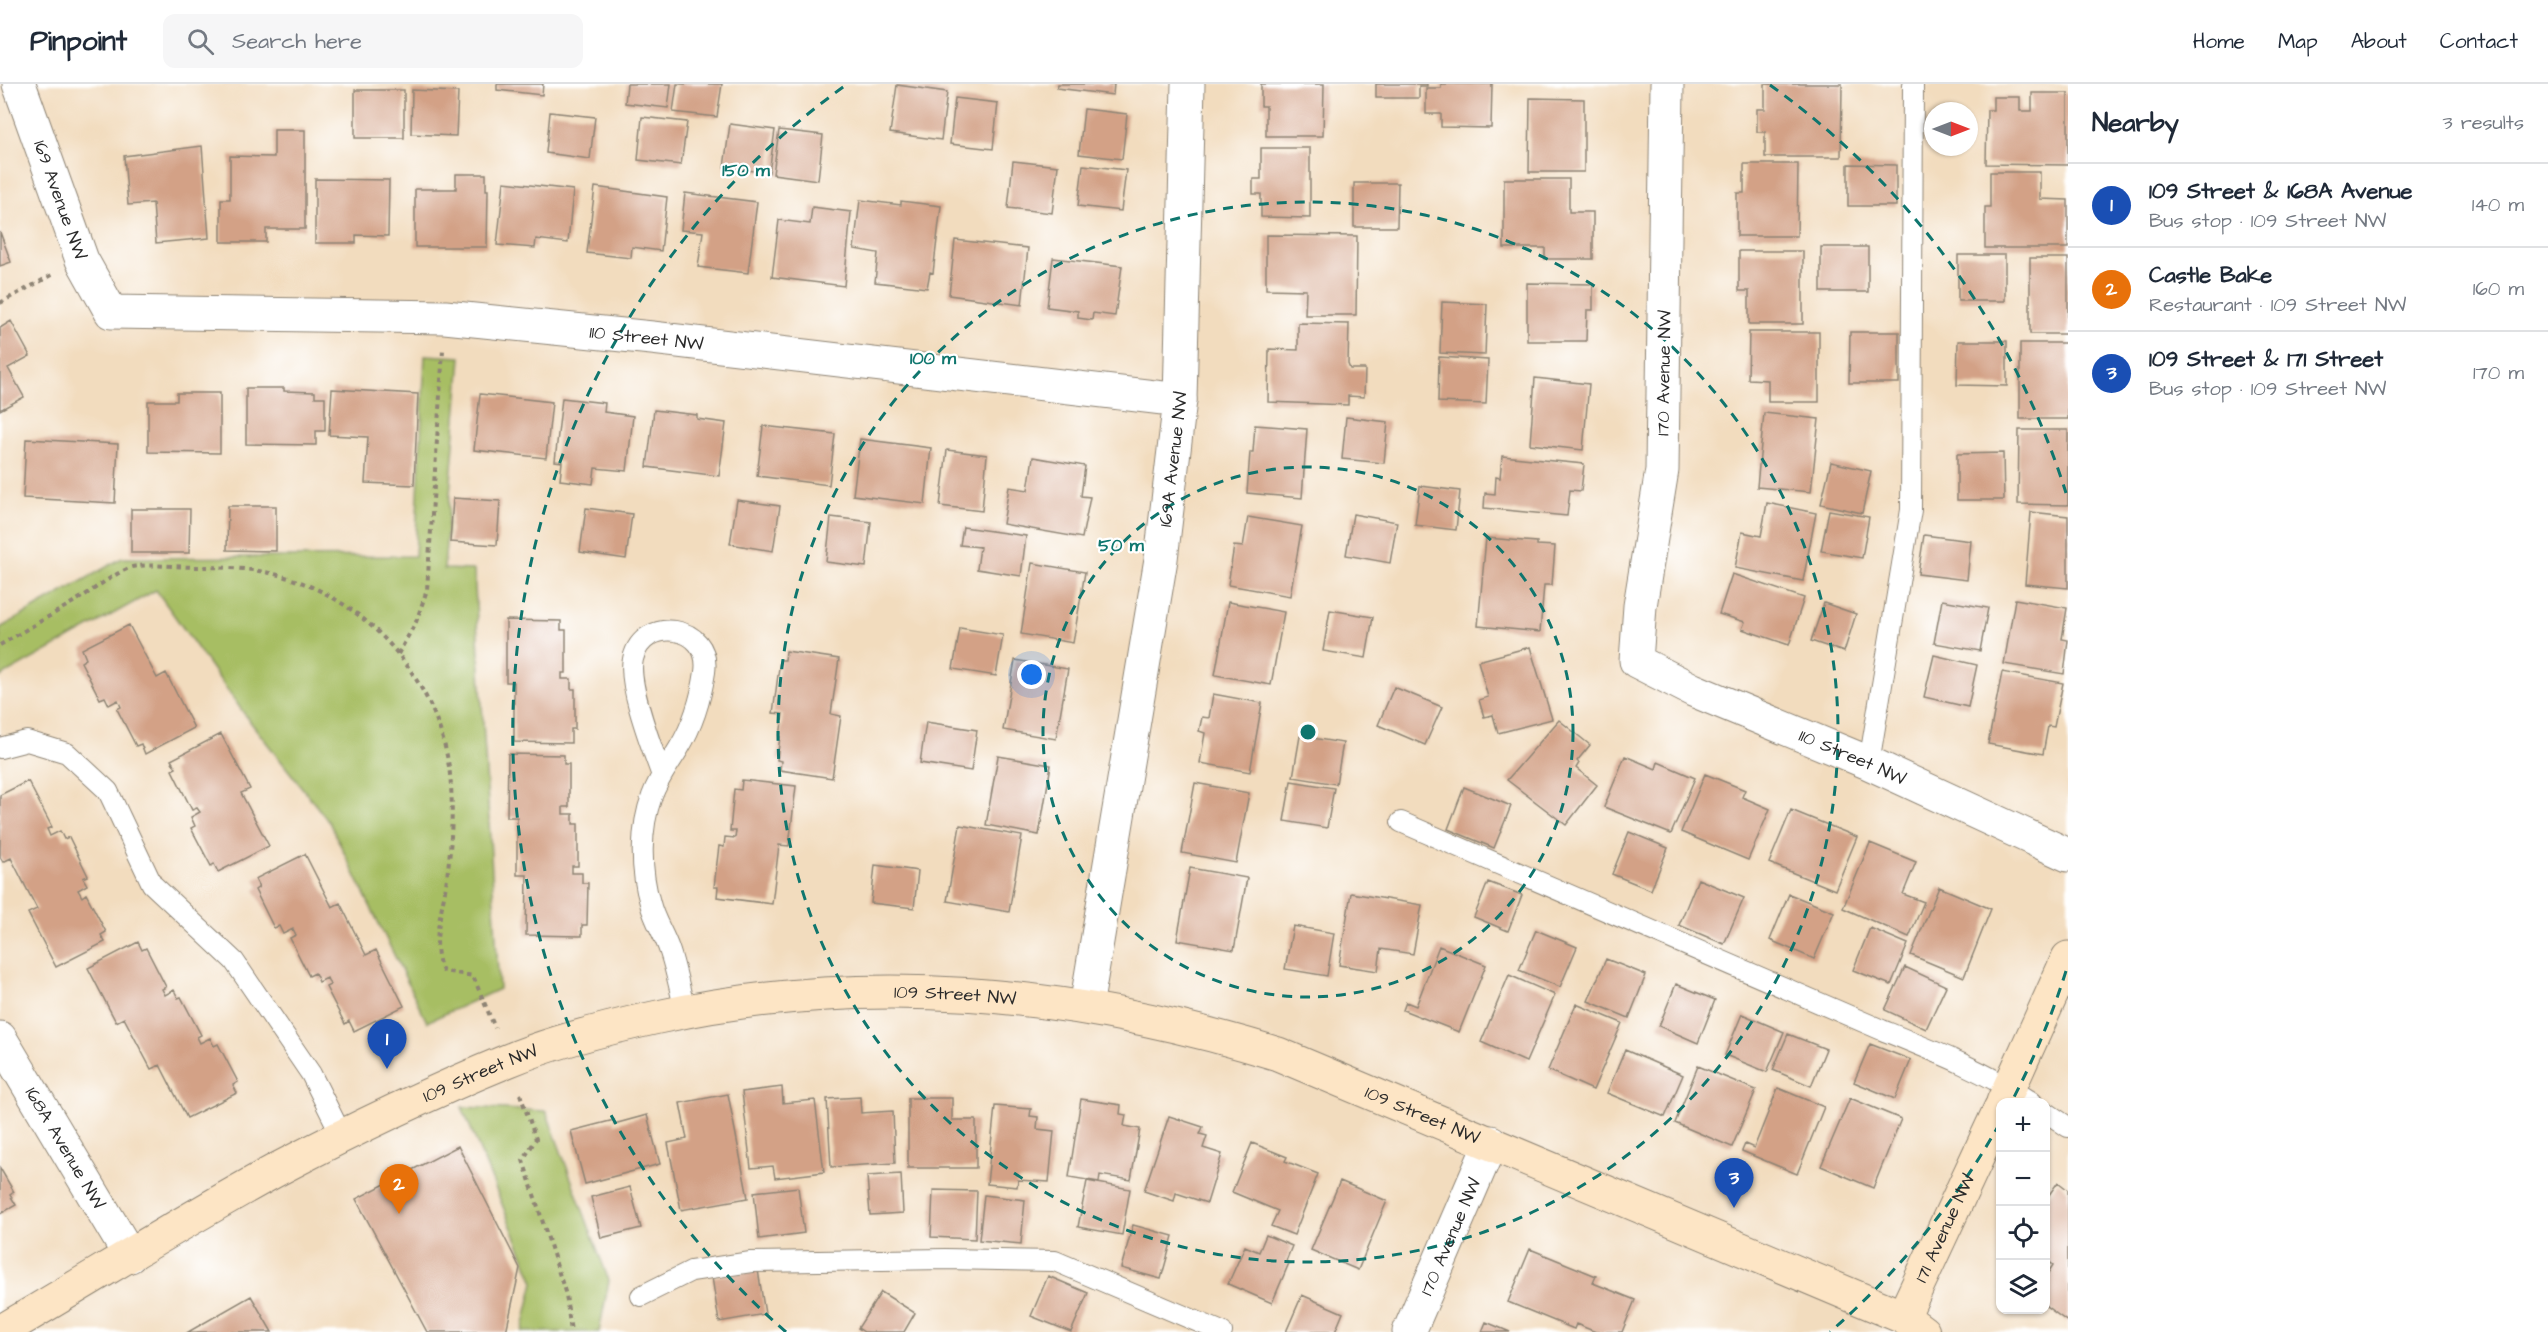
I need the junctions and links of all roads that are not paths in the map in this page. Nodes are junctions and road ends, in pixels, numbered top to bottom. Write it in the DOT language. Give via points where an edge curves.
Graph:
graph roads {
  1 [pos="19,84"];
  2 [pos="1188,84"];
  3 [pos="1667,84"];
  4 [pos="1912,84"];
  5 [pos="111,312"];
  6 [pos="1180,399"];
  7 [pos="1636,661"];
  8 [pos="0,748"];
  9 [pos="1869,763"];
  10 [pos="661,773"];
  11 [pos="1401,822"];
  12 [pos="2068,855"];
  13 [pos="2068,958"];
  14 [pos="1086,1007"];
  15 [pos="685,1011"];
  16 [pos="0,1038"];
  17 [pos="2007,1098"];
  18 [pos="2012,1098"];
  19 [pos="2050,1115"];
  20 [pos="2068,1127"];
  21 [pos="1996,1135"];
  22 [pos="342,1136"];
  23 [pos="1491,1142"];
  24 [pos="130,1256"];
  25 [pos="641,1296"];
  26 [pos="1913,1325"];
  27 [pos="0,1332"];
  28 [pos="1222,1332"];
  29 [pos="1409,1332"];
  1 -- 5 [label="street, 169 Avenue NW" via="82,260"];
  2 -- 6 [label="street, 169A Avenue NW"];
  3 -- 7 [label="street, 170 Avenue NW" via="1662,470 1640,606"];
  4 -- 9 [label="lane" via="1911,510"];
  5 -- 6 [label="street, 110 Street NW" via="445,318"];
  6 -- 14 [label="street, 169A Avenue NW" via="1161,559"];
  7 -- 9 [label="street, 110 Street NW" via="1694,690"];
  8 -- 22 [label="lane" via="27,741 67,753 108,791 152,884 234,961 311,1074"];
  9 -- 12 [label="street, 110 Street NW"];
  10 -- 10 [label="lane" via="693,720 707,660 693,638 669,630 647,638 633,658 632,669 643,724"];
  10 -- 15 [label="lane" via="645,826 645,878"];
  11 -- 17 [label="lane" via="1957,1060"];
  13 -- 18 [label="street, 171 Avenue NW"];
  14 -- 15 [label="street, 109 Street NW" via="920,991 763,999"];
  14 -- 23 [label="street, 109 Street NW" via="1200,1030 1278,1054"];
  15 -- 22 [label="street, 109 Street NW" via="625,1024 509,1060"];
  16 -- 24 [label="street, 168A Avenue NW"];
  19 -- 20 [label="lane"];
  21 -- 26 [label="street, 171 Avenue NW"];
  22 -- 24 [label="street, 109 Street NW"];
  23 -- 26 [label="street, 109 Street NW"];
  23 -- 29 [label="street, 170 Avenue NW"];
  24 -- 27 [label="street, 109 Street NW"];
  25 -- 28 [label="lane" via="691,1271 751,1262 1055,1261"];
}
